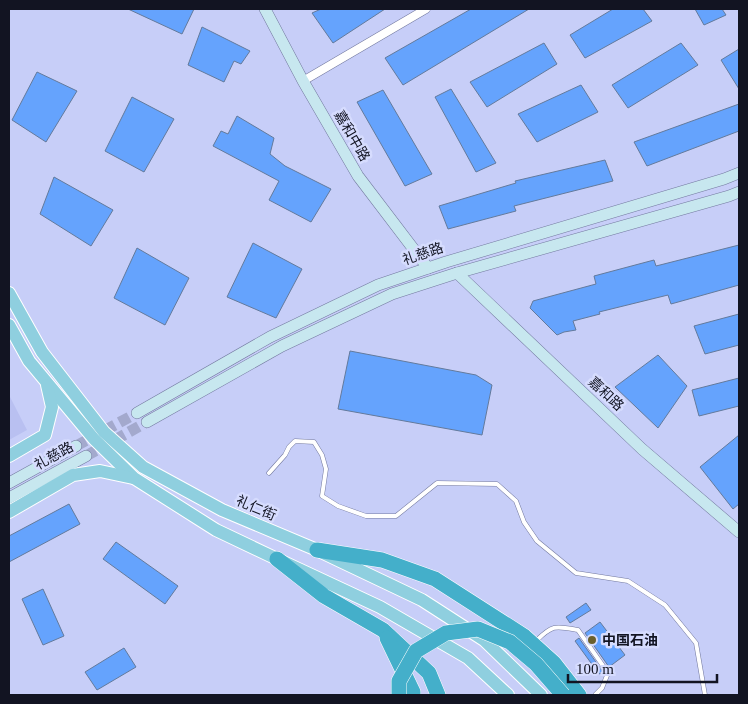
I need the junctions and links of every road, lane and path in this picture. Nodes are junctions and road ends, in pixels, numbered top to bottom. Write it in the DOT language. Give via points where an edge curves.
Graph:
graph roads {
  1 [pos="265,9"];
  2 [pos="426,9"];
  3 [pos="304,81"];
  4 [pos="739,173"];
  5 [pos="739,192"];
  6 [pos="428,268"];
  7 [pos="457,273"];
  8 [pos="9,294"];
  9 [pos="9,325"];
  10 [pos="45,380"];
  11 [pos="137,413"];
  12 [pos="147,422"];
  13 [pos="76,446"];
  14 [pos="9,456"];
  15 [pos="86,456"];
  16 [pos="270,473"];
  17 [pos="134,478"];
  18 [pos="9,483"];
  19 [pos="9,498"];
  20 [pos="9,512"];
  21 [pos="739,532"];
  22 [pos="317,550"];
  23 [pos="277,559"];
  24 [pos="383,630"];
  25 [pos="533,644"];
  26 [pos="399,695"];
  27 [pos="413,695"];
  28 [pos="438,695"];
  29 [pos="508,695"];
  30 [pos="541,695"];
  31 [pos="563,695"];
  32 [pos="579,695"];
  33 [pos="595,695"];
  34 [pos="705,695"];
  1 -- 3 [label="main road, 嘉和中路"];
  2 -- 3 [label="street"];
  3 -- 6 [label="main road, 嘉和中路" via="358,176"];
  4 -- 6 [label="main road, 礼慈路"];
  5 -- 7 [label="main road, 礼慈路"];
  6 -- 11 [label="main road, 礼慈路" via="378,285 270,337"];
  7 -- 12 [label="main road, 礼慈路" via="392,294 282,346"];
  7 -- 21 [label="main road, 嘉和路" via="642,449"];
  8 -- 22 [label="main road, 礼仁街" via="42,352 104,432 143,467 222,510"];
  9 -- 10 [label="main road" via="29,361"];
  10 -- 14 [label="main road" via="52,407 45,435"];
  10 -- 17 [label="main road" via="94,439"];
  13 -- 18 [label="main road, 礼慈路"];
  15 -- 19 [label="main road, 礼慈路"];
  16 -- 34 [label="lane" via="295,441 314,442 326,469 322,496 366,516 396,516 437,483 496,484 516,501 524,522 538,541 576,573 628,581 665,605 696,643"];
  17 -- 20 [label="main road" via="100,471 73,475"];
  17 -- 23 [label="main road" via="216,530"];
  22 -- 25 [label="highway" via="382,560 435,578"];
  22 -- 30 [label="main road, 礼仁街" via="422,600 484,640"];
  23 -- 24 [label="highway" via="324,596"];
  23 -- 29 [label="main road" via="380,607 468,658"];
  24 -- 27 [label="highway"];
  24 -- 28 [label="highway" via="429,673"];
  25 -- 32 [label="highway" via="554,663"];
  25 -- 33 [label="lane" via="547,630 557,627 578,630 608,673"];
  26 -- 31 [label="highway, bridge" via="399,681 416,651 446,633 478,629 510,642 536,664"];
}
